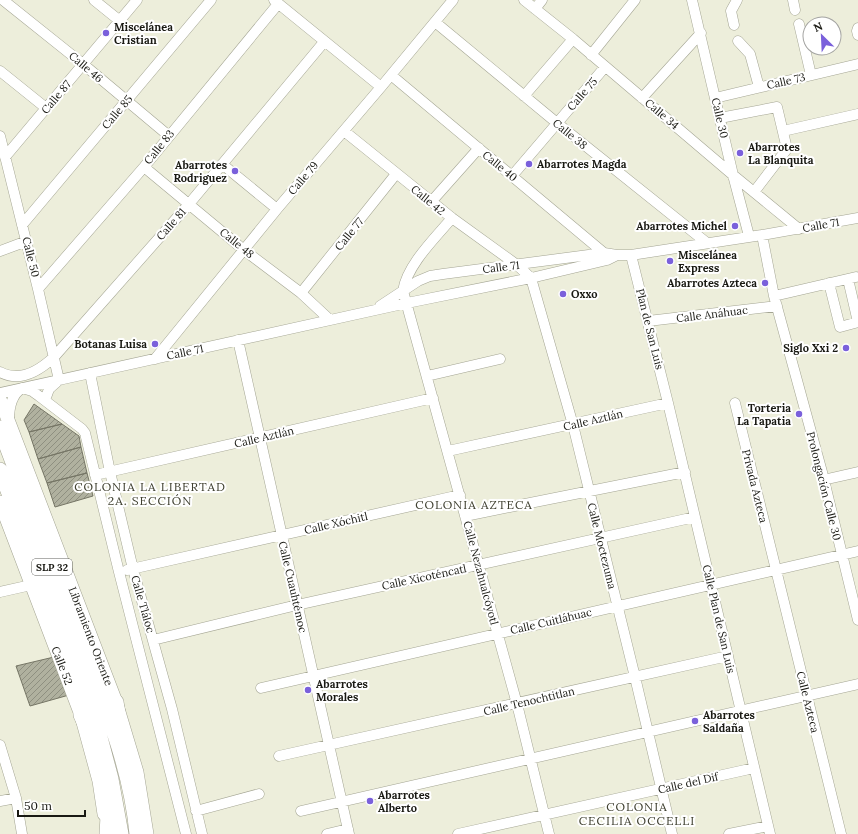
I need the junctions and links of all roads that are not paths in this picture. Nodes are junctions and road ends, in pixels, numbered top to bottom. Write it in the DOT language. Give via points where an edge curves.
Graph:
graph roads {
  1 [pos="3,0"];
  2 [pos="94,0"];
  3 [pos="136,0"];
  4 [pos="211,0"];
  5 [pos="453,0"];
  6 [pos="524,0"];
  7 [pos="542,0"];
  8 [pos="635,0"];
  9 [pos="692,0"];
  10 [pos="737,0"];
  11 [pos="276,2"];
  12 [pos="535,9"];
  13 [pos="120,21"];
  14 [pos="434,22"];
  15 [pos="798,24"];
  16 [pos="734,25"];
  17 [pos="858,28"];
  18 [pos="701,33"];
  19 [pos="858,35"];
  20 [pos="573,39"];
  21 [pos="738,41"];
  22 [pos="324,42"];
  23 [pos="591,55"];
  24 [pos="83,64"];
  25 [pos="858,64"];
  26 [pos="605,67"];
  27 [pos="0,71"];
  28 [pos="390,75"];
  29 [pos="811,75"];
  30 [pos="381,87"];
  31 [pos="759,87"];
  32 [pos="524,96"];
  33 [pos="642,98"];
  34 [pos="715,98"];
  35 [pos="126,101"];
  36 [pos="46,108"];
  37 [pos="858,114"];
  38 [pos="720,118"];
  39 [pos="557,123"];
  40 [pos="344,131"];
  41 [pos="783,132"];
  42 [pos="0,136"];
  43 [pos="168,136"];
  44 [pos="479,148"];
  45 [pos="5,157"];
  46 [pos="222,164"];
  47 [pos="144,167"];
  48 [pos="396,174"];
  49 [pos="5,175"];
  50 [pos="733,175"];
  51 [pos="512,176"];
  52 [pos="754,192"];
  53 [pos="431,202"];
  54 [pos="189,204"];
  55 [pos="277,209"];
  56 [pos="452,218"];
  57 [pos="858,218"];
  58 [pos="22,225"];
  59 [pos="799,228"];
  60 [pos="762,235"];
  61 [pos="749,236"];
  62 [pos="27,241"];
  63 [pos="707,243"];
  64 [pos="244,250"];
  65 [pos="0,251"];
  66 [pos="631,255"];
  67 [pos="605,257"];
  68 [pos="517,265"];
  69 [pos="531,278"];
  70 [pos="829,283"];
  71 [pos="38,289"];
  72 [pos="403,290"];
  73 [pos="301,294"];
  74 [pos="774,296"];
  75 [pos="406,303"];
  76 [pos="776,306"];
  77 [pos="370,312"];
  78 [pos="330,320"];
  79 [pos="648,321"];
  80 [pos="238,340"];
  81 [pos="54,357"];
  82 [pos="155,359"];
  83 [pos="500,359"];
  84 [pos="0,372"];
  85 [pos="90,373"];
  86 [pos="427,376"];
  87 [pos="59,380"];
  88 [pos="22,388"];
  89 [pos="0,393"];
  90 [pos="433,398"];
  91 [pos="0,399"];
  92 [pos="45,400"];
  93 [pos="668,403"];
  94 [pos="735,403"];
  95 [pos="3,421"];
  96 [pos="573,425"];
  97 [pos="259,438"];
  98 [pos="448,451"];
  99 [pos="0,470"];
  100 [pos="110,472"];
  101 [pos="685,472"];
  102 [pos="858,472"];
  103 [pos="95,475"];
  104 [pos="823,480"];
  105 [pos="589,492"];
  106 [pos="460,495"];
  107 [pos="0,502"];
  108 [pos="465,516"];
  109 [pos="695,517"];
  110 [pos="282,535"];
  111 [pos="601,538"];
  112 [pos="858,551"];
  113 [pos="842,555"];
  114 [pos="479,564"];
  115 [pos="133,569"];
  116 [pos="776,569"];
  117 [pos="119,572"];
  118 [pos="711,584"];
  119 [pos="31,585"];
  120 [pos="0,592"];
  121 [pos="297,605"];
  122 [pos="617,606"];
  123 [pos="858,620"];
  124 [pos="498,633"];
  125 [pos="154,640"];
  126 [pos="728,656"];
  127 [pos="313,676"];
  128 [pos="635,677"];
  129 [pos="858,684"];
  130 [pos="261,688"];
  131 [pos="807,696"];
  132 [pos="517,704"];
  133 [pos="99,709"];
  134 [pos="172,709"];
  135 [pos="740,711"];
  136 [pos="156,714"];
  137 [pos="648,732"];
  138 [pos="0,746"];
  139 [pos="329,746"];
  140 [pos="279,756"];
  141 [pos="531,758"];
  142 [pos="754,768"];
  143 [pos="186,770"];
  144 [pos="171,774"];
  145 [pos="111,779"];
  146 [pos="662,788"];
  147 [pos="259,794"];
  148 [pos="16,798"];
  149 [pos="0,801"];
  150 [pos="342,802"];
  151 [pos="196,811"];
  152 [pos="301,811"];
  153 [pos="544,815"];
  154 [pos="769,830"];
  155 [pos="348,832"];
  156 [pos="22,834"];
  157 [pos="107,834"];
  158 [pos="121,834"];
  159 [pos="137,834"];
  160 [pos="147,834"];
  161 [pos="186,834"];
  162 [pos="202,834"];
  163 [pos="327,834"];
  164 [pos="458,834"];
  165 [pos="549,834"];
  166 [pos="672,834"];
  167 [pos="729,834"];
  168 [pos="841,834"];
  1 -- 24 [label="street, Calle 46"];
  2 -- 13 [label="street"];
  3 -- 13 [label="street, Calle 87"];
  4 -- 35 [label="street, Calle 85"];
  5 -- 14 [label="street, Calle 79"];
  6 -- 12 [label="street, Calle 34"];
  7 -- 12 [label="street"];
  8 -- 23 [label="street"];
  9 -- 18 [label="street, Calle 30"];
  10 -- 16 [label="street" via="732,11"];
  11 -- 22 [label="street"];
  11 -- 43 [label="street, Calle 83"];
  12 -- 20 [label="street, Calle 34"];
  13 -- 24 [label="street, Calle 87"];
  14 -- 28 [label="street, Calle 79"];
  14 -- 32 [label="street, Calle 38"];
  15 -- 29 [label="street"];
  17 -- 19 [label="street"];
  18 -- 33 [label="street"];
  18 -- 34 [label="street, Calle 30"];
  20 -- 23 [label="street, Calle 34"];
  20 -- 32 [label="street"];
  21 -- 31 [label="street" via="750,54"];
  22 -- 30 [label="street"];
  22 -- 46 [label="street, Calle 81"];
  23 -- 26 [label="street, Calle 34"];
  24 -- 35 [label="street, Calle 46"];
  24 -- 36 [label="street, Calle 87"];
  25 -- 29 [label="street, Calle 73"];
  26 -- 33 [label="street, Calle 34"];
  26 -- 39 [label="street, Calle 75"];
  27 -- 36 [label="street"];
  28 -- 30 [label="street, Calle 79"];
  28 -- 44 [label="street, Calle 40"];
  29 -- 31 [label="street, Calle 73"];
  30 -- 40 [label="street, Calle 79"];
  31 -- 34 [label="street, Calle 73"];
  32 -- 39 [label="street, Calle 38"];
  33 -- 50 [label="street, Calle 34"];
  34 -- 38 [label="street, Calle 30"];
  35 -- 43 [label="street, Calle 46"];
  35 -- 58 [label="street, Calle 85"];
  36 -- 45 [label="street, Calle 87"];
  37 -- 41 [label="street"];
  38 -- 41 [label="street" via="777,107"];
  38 -- 50 [label="street, Calle 30"];
  39 -- 51 [label="street, Calle 75"];
  39 -- 63 [label="street, Calle 38"];
  40 -- 48 [label="street, Calle 42"];
  40 -- 55 [label="street, Calle 79"];
  41 -- 52 [label="street" via="787,150"];
  42 -- 45 [label="street, Calle 50"];
  43 -- 47 [label="street, Calle 83"];
  44 -- 51 [label="street, Calle 40"];
  44 -- 53 [label="street"];
  45 -- 49 [label="street, Calle 50"];
  46 -- 54 [label="street, Calle 81"];
  46 -- 55 [label="street"];
  47 -- 54 [label="street, Calle 48"];
  47 -- 71 [label="street, Calle 83"];
  48 -- 53 [label="street, Calle 42"];
  48 -- 73 [label="street, Calle 77"];
  49 -- 58 [label="street, Calle 50"];
  50 -- 52 [label="street, Calle 34"];
  50 -- 61 [label="street, Calle 30"];
  51 -- 67 [label="street, Calle 40"];
  52 -- 59 [label="street, Calle 34"];
  53 -- 56 [label="street, Calle 42"];
  54 -- 64 [label="street, Calle 48"];
  54 -- 81 [label="street, Calle 81"];
  55 -- 64 [label="street, Calle 79"];
  56 -- 68 [label="street, Calle 42"];
  56 -- 72 [label="street" via="413,266"];
  57 -- 59 [label="street, Calle 71"];
  58 -- 62 [label="street, Calle 50"];
  59 -- 60 [label="street, Calle 71"];
  60 -- 61 [label="street, Calle 71"];
  60 -- 74 [label="street, Prolongación Calle 30"];
  61 -- 63 [label="street, Calle 71"];
  62 -- 65 [label="street"];
  62 -- 71 [label="street, Calle 50"];
  63 -- 66 [label="street, Calle 71"];
  64 -- 73 [label="street, Calle 48"];
  64 -- 82 [label="street, Calle 79"];
  66 -- 67 [label="street, Calle 71"];
  66 -- 79 [label="street, Plan de San Luis"];
  67 -- 68 [label="street, Calle 71"];
  67 -- 69 [label="street, Calle 71"];
  68 -- 69 [label="street"];
  68 -- 72 [label="street, Calle 71" via="430,276"];
  69 -- 75 [label="street, Calle 71"];
  69 -- 96 [label="street, Calle Moctezuma"];
  70 -- 70 [label="street" via="840,327 858,322 852,278"];
  70 -- 74 [label="street"];
  71 -- 81 [label="street, Calle 50"];
  72 -- 75 [label="street, Calle Nezahualcóyotl"];
  72 -- 77 [label="street, Calle 71"];
  73 -- 78 [label="street, Calle 48"];
  74 -- 76 [label="street, Prolongación Calle 30"];
  75 -- 77 [label="street, Calle 71"];
  75 -- 86 [label="street, Calle Nezahualcóyotl"];
  76 -- 79 [label="street, Calle Anáhuac"];
  76 -- 104 [label="street, Prolongación Calle 30"];
  77 -- 78 [label="street, Calle 71"];
  78 -- 80 [label="street, Calle 71"];
  79 -- 93 [label="street, Plan de San Luis"];
  80 -- 82 [label="street, Calle 71"];
  80 -- 97 [label="street, Calle Cuauhtémoc"];
  81 -- 84 [label="street, Calle 81" via="35,372 26,375 10,376"];
  81 -- 87 [label="street, Calle 50"];
  82 -- 85 [label="street, Calle 71"];
  83 -- 86 [label="street"];
  85 -- 87 [label="street, Calle 71"];
  85 -- 100 [label="street, Calle Tláloc"];
  86 -- 90 [label="street, Calle Nezahualcóyotl"];
  87 -- 88 [label="street, Calle 71"];
  87 -- 92 [label="street" via="49,388"];
  88 -- 89 [label="street, Calle 71"];
  88 -- 92 [label="street, Calle Tláloc"];
  88 -- 95 [label="street" via="16,393"];
  90 -- 97 [label="street, Calle Aztlán"];
  90 -- 98 [label="street, Calle Nezahualcóyotl"];
  91 -- 95 [label="main road, Libramiento Oriente"];
  92 -- 103 [label="street, Calle Tláloc" via="85,433"];
  93 -- 96 [label="street, Calle Aztlán"];
  93 -- 101 [label="street, Calle Plan de San Luis"];
  94 -- 116 [label="street, Privada Azteca"];
  95 -- 133 [label="highway, Libramiento Oriente / SLP 32"];
  96 -- 98 [label="street, Calle Aztlán"];
  96 -- 105 [label="street, Calle Moctezuma"];
  97 -- 100 [label="street, Calle Aztlán"];
  97 -- 110 [label="street, Calle Cuauhtémoc"];
  98 -- 106 [label="street, Calle Nezahualcóyotl"];
  99 -- 133 [label="highway, Libramiento Oriente / SLP 32"];
  100 -- 103 [label="street, Calle Aztlán"];
  100 -- 115 [label="street, Calle Tláloc"];
  101 -- 105 [label="street"];
  101 -- 109 [label="street, Calle Plan de San Luis"];
  102 -- 104 [label="street"];
  103 -- 117 [label="street, Calle Tláloc"];
  104 -- 113 [label="street, Prolongación Calle 30"];
  105 -- 108 [label="street"];
  105 -- 111 [label="street, Calle Moctezuma"];
  106 -- 108 [label="street, Calle Nezahualcóyotl"];
  106 -- 110 [label="street, Calle Xóchitl"];
  107 -- 119 [label="main road, Calle 52"];
  108 -- 114 [label="street, Calle Nezahualcóyotl"];
  109 -- 111 [label="street, Calle Xicoténcatl"];
  109 -- 118 [label="street, Calle Plan de San Luis"];
  110 -- 115 [label="street, Calle Xóchitl"];
  110 -- 121 [label="street, Calle Cuauhtémoc"];
  111 -- 114 [label="street, Calle Xicoténcatl"];
  111 -- 122 [label="street, Calle Moctezuma"];
  112 -- 113 [label="street, Calle Cuitláhuac"];
  113 -- 116 [label="street, Calle Cuitláhuac"];
  113 -- 123 [label="street, Prolongación Calle 30"];
  114 -- 121 [label="street, Calle Xicoténcatl"];
  114 -- 124 [label="street, Calle Nezahualcóyotl"];
  115 -- 117 [label="street, Calle Xóchitl"];
  115 -- 125 [label="street, Calle Tláloc"];
  116 -- 118 [label="street, Calle Cuitláhuac"];
  116 -- 131 [label="street, Calle Azteca"];
  117 -- 136 [label="street, Calle Tláloc"];
  118 -- 122 [label="street, Calle Cuitláhuac"];
  118 -- 126 [label="street, Calle Plan de San Luis"];
  119 -- 120 [label="street"];
  119 -- 133 [label="main road, Calle 52"];
  121 -- 125 [label="street, Calle Xicoténcatl"];
  121 -- 127 [label="street, Calle Cuauhtémoc"];
  122 -- 124 [label="street, Calle Cuitláhuac"];
  122 -- 128 [label="street, Calle Moctezuma"];
  124 -- 127 [label="street, Calle Cuitláhuac"];
  124 -- 132 [label="street, Calle Nezahualcóyotl"];
  125 -- 134 [label="street, Calle Tláloc"];
  126 -- 128 [label="street, Calle Tenochtitlan"];
  126 -- 135 [label="street, Calle Plan de San Luis"];
  127 -- 130 [label="street, Calle Cuitláhuac"];
  127 -- 139 [label="street, Calle Cuauhtémoc"];
  128 -- 132 [label="street, Calle Tenochtitlan"];
  128 -- 137 [label="street, Calle Moctezuma"];
  129 -- 131 [label="street"];
  131 -- 135 [label="street"];
  131 -- 168 [label="street, Calle Azteca"];
  132 -- 139 [label="street, Calle Tenochtitlan"];
  132 -- 141 [label="street, Calle Nezahualcóyotl"];
  133 -- 145 [label="highway, Libramiento Oriente / SLP 32"];
  133 -- 157 [label="main road, Calle 52" via="99,781"];
  133 -- 159 [label="highway, Libramiento Oriente / SLP 32" via="127,775"];
  133 -- 160 [label="main road, Libramiento Oriente" via="138,772"];
  134 -- 136 [label="street"];
  134 -- 143 [label="street, Calle Tláloc"];
  135 -- 137 [label="street"];
  135 -- 142 [label="street, Calle Plan de San Luis"];
  136 -- 144 [label="street, Calle Tláloc"];
  137 -- 141 [label="street"];
  137 -- 146 [label="street, Calle Moctezuma"];
  138 -- 148 [label="street"];
  139 -- 140 [label="street, Calle Tenochtitlan"];
  139 -- 150 [label="street, Calle Cuauhtémoc"];
  141 -- 150 [label="street"];
  141 -- 153 [label="street, Calle Nezahualcóyotl"];
  142 -- 146 [label="street, Calle del Dif"];
  142 -- 154 [label="street, Calle Plan de San Luis"];
  143 -- 144 [label="street"];
  143 -- 151 [label="street, Calle Tláloc"];
  144 -- 161 [label="street, Calle Tláloc"];
  145 -- 157 [label="highway"];
  145 -- 158 [label="highway, Libramiento Oriente / SLP 32"];
  146 -- 153 [label="street, Calle del Dif"];
  146 -- 166 [label="street, Calle Moctezuma"];
  147 -- 151 [label="street"];
  148 -- 149 [label="street"];
  148 -- 156 [label="street"];
  150 -- 152 [label="street"];
  150 -- 155 [label="street, Calle Cuauhtémoc"];
  151 -- 162 [label="street, Calle Tláloc"];
  153 -- 164 [label="street, Calle del Dif"];
  153 -- 165 [label="street, Calle Nezahualcóyotl"];
  154 -- 167 [label="street"];
  155 -- 163 [label="street"];
}
